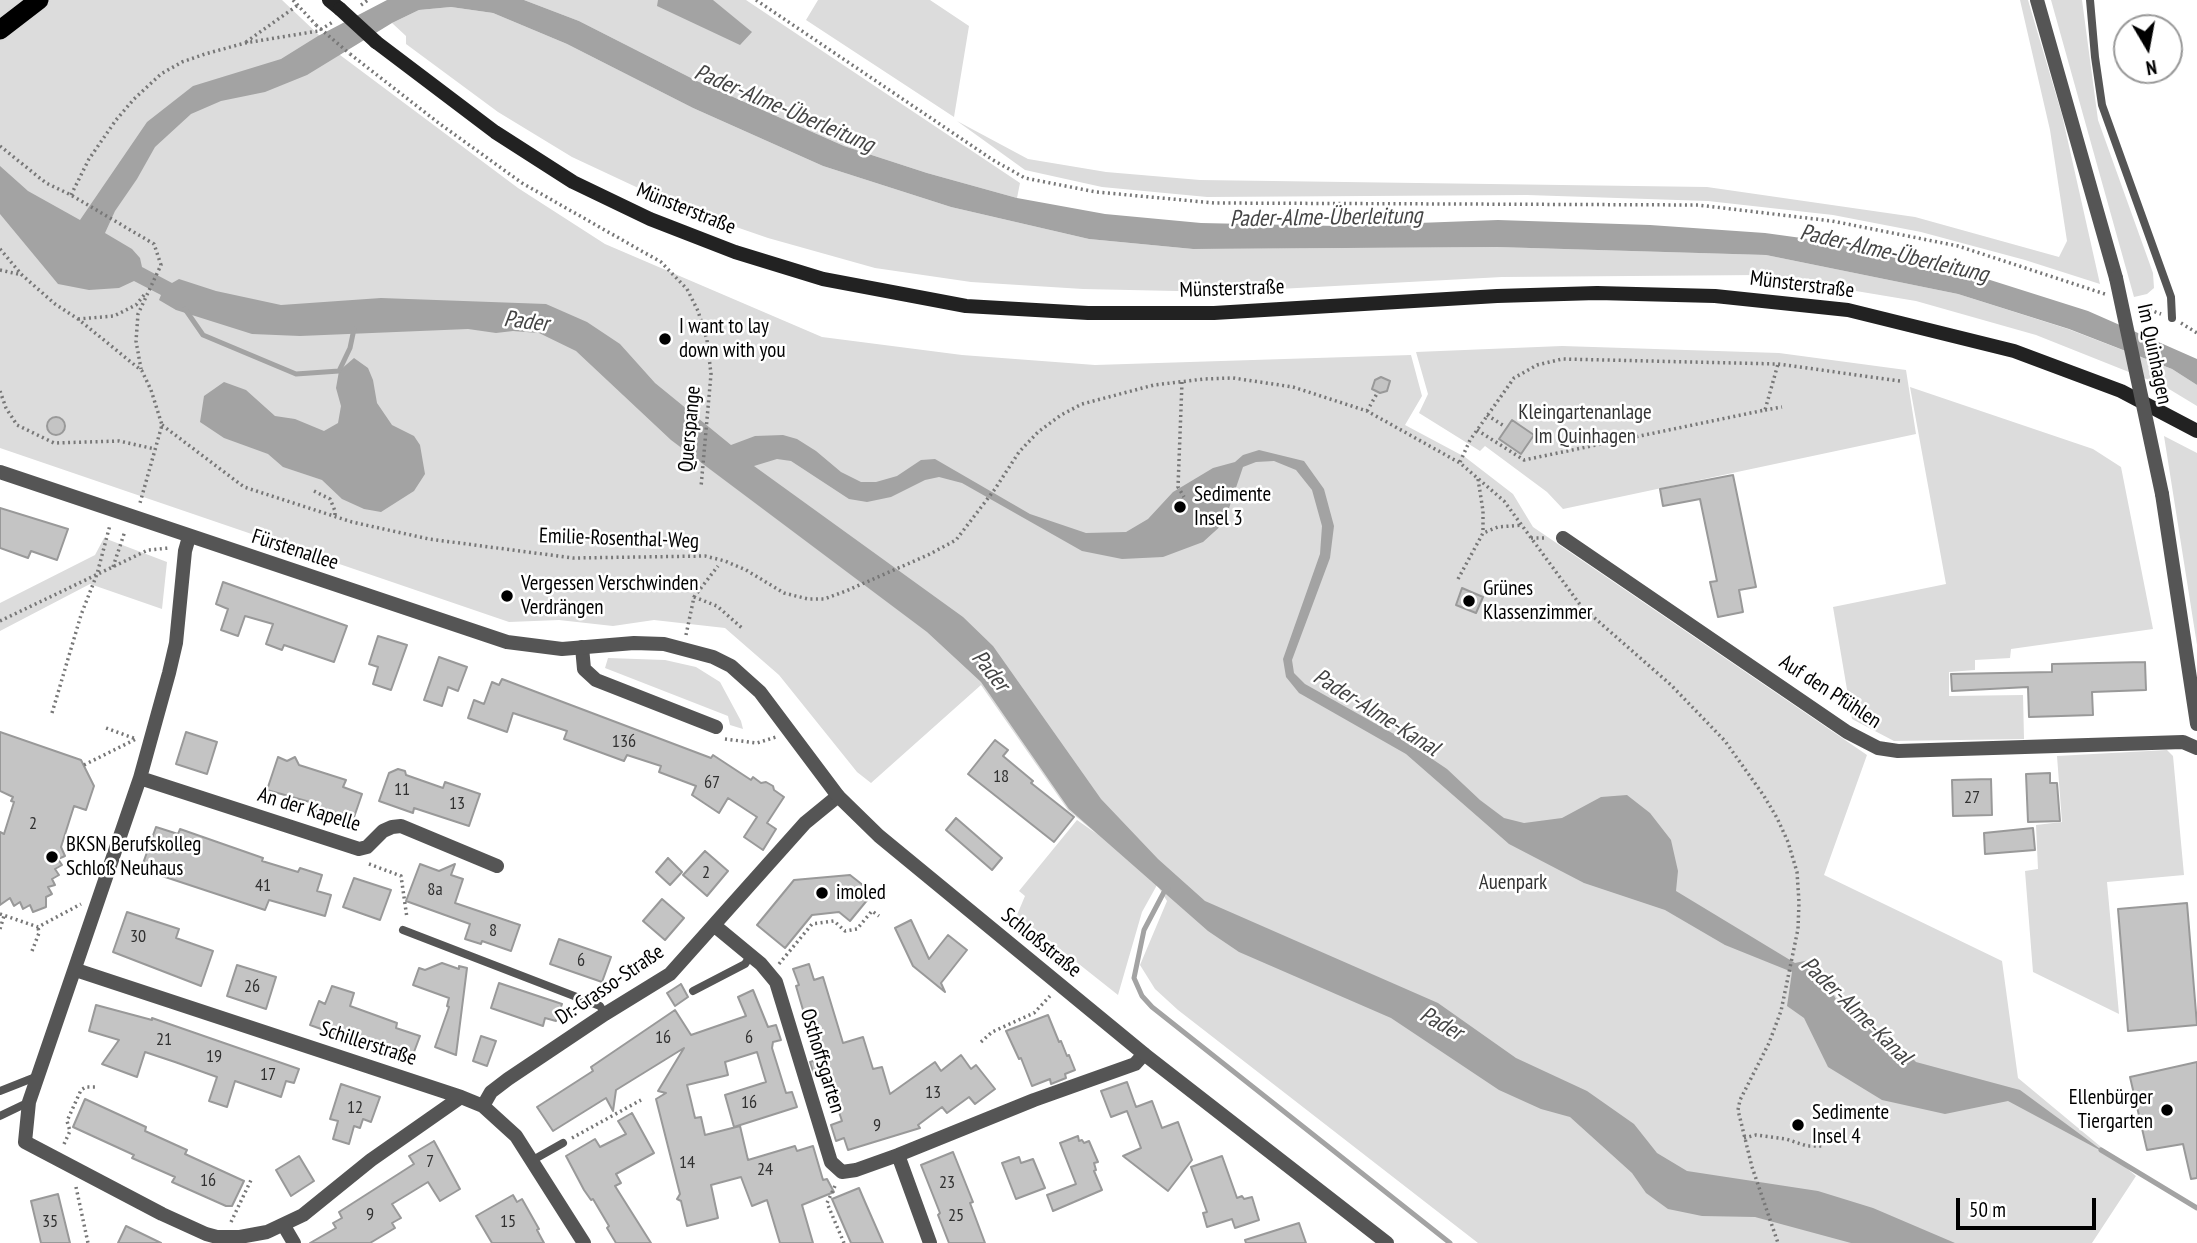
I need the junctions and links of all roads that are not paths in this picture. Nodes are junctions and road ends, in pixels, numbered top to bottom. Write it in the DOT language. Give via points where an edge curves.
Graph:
graph roads {
  1 [pos="40,0"];
  2 [pos="2037,0"];
  3 [pos="2090,0"];
  4 [pos="334,5"];
  5 [pos="0,30"];
  6 [pos="2172,318"];
  7 [pos="2197,431"];
  8 [pos="0,472"];
  9 [pos="189,537"];
  10 [pos="1563,538"];
  11 [pos="582,647"];
  12 [pos="689,650"];
  13 [pos="2197,724"];
  14 [pos="716,727"];
  15 [pos="2197,748"];
  16 [pos="140,778"];
  17 [pos="838,796"];
  18 [pos="497,866"];
  19 [pos="715,926"];
  20 [pos="403,930"];
  21 [pos="751,955"];
  22 [pos="76,970"];
  23 [pos="693,991"];
  24 [pos="605,1014"];
  25 [pos="1144,1054"];
  26 [pos="38,1076"];
  27 [pos="0,1091"];
  28 [pos="461,1097"];
  29 [pos="29,1102"];
  30 [pos="483,1106"];
  31 [pos="0,1116"];
  32 [pos="563,1143"];
  33 [pos="898,1155"];
  34 [pos="533,1160"];
  35 [pos="284,1226"];
  36 [pos="294,1243"];
  37 [pos="584,1243"];
  38 [pos="930,1243"];
  39 [pos="1387,1243"];
  1 -- 5 [label="highway"];
  2 -- 13 [label="street, Im Quinhagen, bridge" via="2116,278 2162,494"];
  3 -- 6 [label="lane" via="2102,105 2171,297"];
  4 -- 7 [label="main road, Münsterstraße, bridge" via="495,132 573,182 650,219 823,279 966,306 1087,313 1214,313 1597,293 1715,296 1848,310 2014,351 2121,391"];
  8 -- 9 [label="street, Fürstenallee"];
  9 -- 11 [label="street, Fürstenallee" via="507,642 543,648"];
  9 -- 16 [label="street" via="176,643"];
  10 -- 15 [label="street, Auf den Pfühlen" via="1847,732 1878,748 2183,742"];
  11 -- 12 [label="street, Fürstenallee" via="649,642"];
  11 -- 14 [label="street" via="584,669 596,680"];
  12 -- 17 [label="street, Schloßstraße" via="713,657 746,677"];
  16 -- 18 [label="street, An der Kapelle" via="359,849 383,831 401,827"];
  16 -- 22 [label="street"];
  17 -- 19 [label="street, Dr.-Grasso-Straße" via="806,823"];
  17 -- 25 [label="street, Schloßstraße" via="917,869"];
  19 -- 21 [label="street, Osthoffsgarten"];
  19 -- 24 [label="street, Dr.-Grasso-Straße" via="670,974"];
  20 -- 24 [label="lane" via="600,1006"];
  21 -- 23 [label="lane" via="745,964"];
  21 -- 33 [label="street, Osthoffsgarten" via="776,982 831,1162 842,1172"];
  22 -- 26 [label="street"];
  22 -- 28 [label="street, Schillerstraße"];
  24 -- 30 [label="street, Dr.-Grasso-Straße" via="508,1079"];
  25 -- 33 [label="street" via="1135,1064"];
  25 -- 39 [label="street, Schloßstraße"];
  26 -- 27 [label="lane"];
  26 -- 29 [label="street"];
  28 -- 30 [label="street, Schillerstraße"];
  28 -- 35 [label="street"];
  29 -- 31 [label="lane"];
  29 -- 35 [label="street" via="25,1142 162,1214 224,1238 252,1236"];
  30 -- 34 [label="street, Schillerstraße" via="516,1136"];
  32 -- 34 [label="lane"];
  33 -- 38 [label="street"];
  34 -- 37 [label="street, Schillerstraße"];
  35 -- 36 [label="street"];
}
